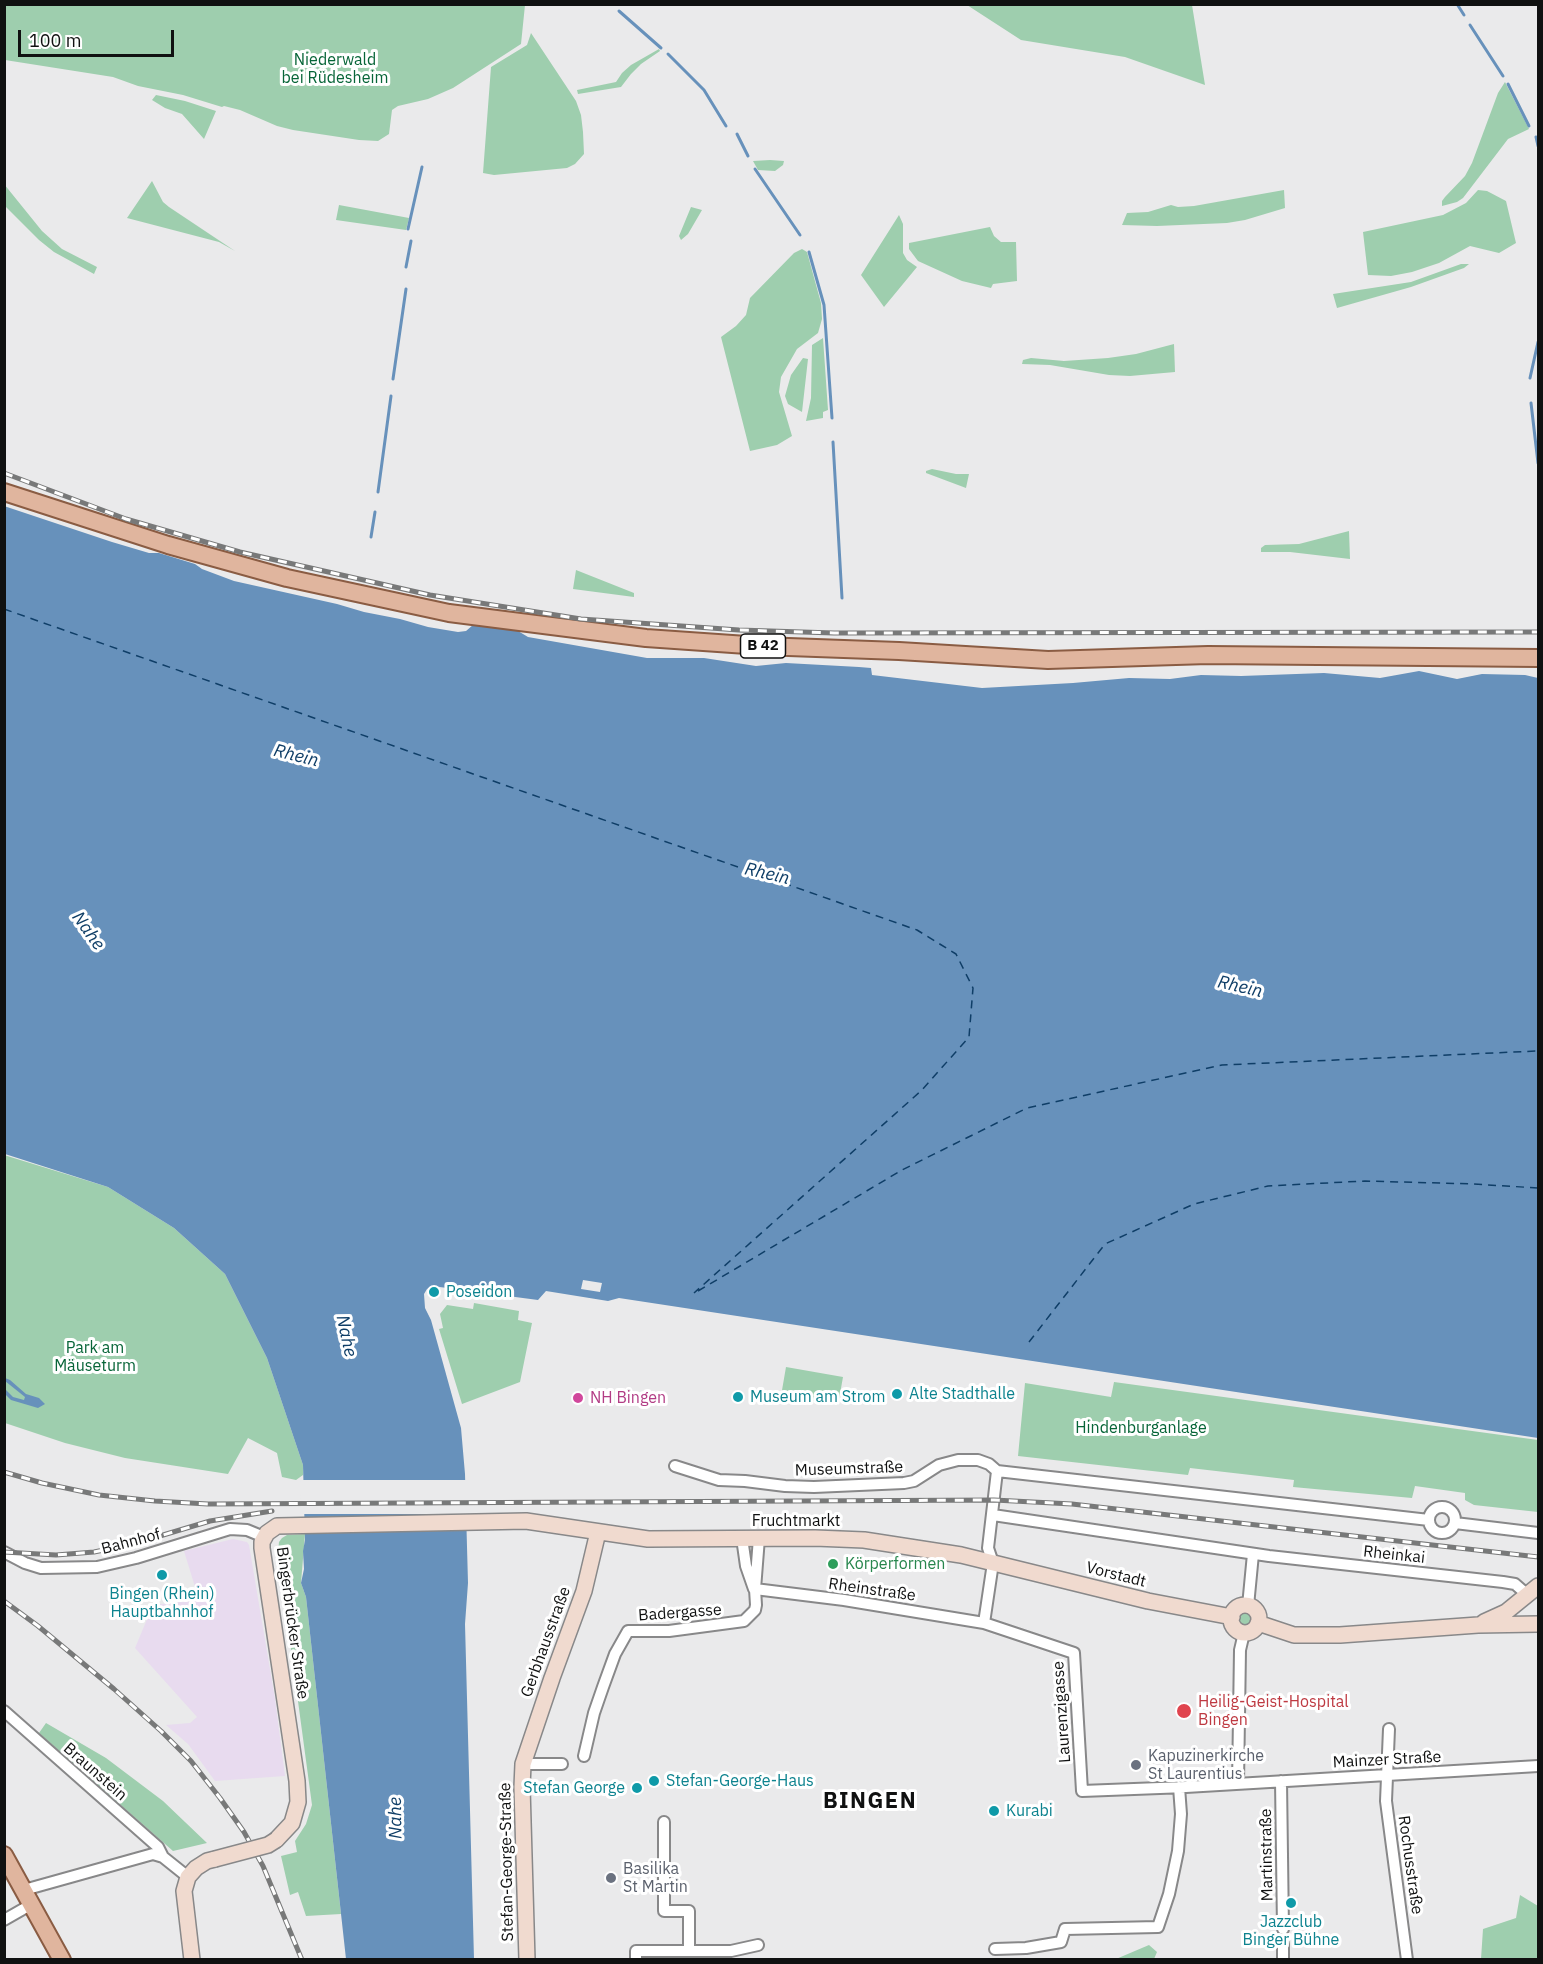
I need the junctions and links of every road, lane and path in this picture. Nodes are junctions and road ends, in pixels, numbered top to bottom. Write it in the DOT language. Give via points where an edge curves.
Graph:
graph roads {
  1 [pos="4,492"];
  2 [pos="1539,658"];
  3 [pos="675,1466"];
  4 [pos="997,1471"];
  5 [pos="993,1515"];
  6 [pos="1429,1520"];
  7 [pos="1455,1523"];
  8 [pos="598,1532"];
  9 [pos="1539,1533"];
  10 [pos="264,1537"];
  11 [pos="742,1538"];
  12 [pos="759,1538"];
  13 [pos="4,1552"];
  14 [pos="1253,1554"];
  15 [pos="993,1563"];
  16 [pos="1539,1586"];
  17 [pos="754,1589"];
  18 [pos="1525,1596"];
  19 [pos="1248,1606"];
  20 [pos="1232,1617"];
  21 [pos="984,1623"];
  22 [pos="1258,1623"];
  23 [pos="1539,1623"];
  24 [pos="1478,1625"];
  25 [pos="1245,1633"];
  26 [pos="4,1711"];
  27 [pos="1389,1729"];
  28 [pos="584,1756"];
  29 [pos="524,1764"];
  30 [pos="562,1764"];
  31 [pos="1539,1766"];
  32 [pos="1388,1774"];
  33 [pos="1281,1781"];
  34 [pos="1238,1784"];
  35 [pos="1179,1787"];
  36 [pos="1082,1791"];
  37 [pos="664,1822"];
  38 [pos="4,1856"];
  39 [pos="163,1857"];
  40 [pos="188,1877"];
  41 [pos="28,1897"];
  42 [pos="4,1920"];
  43 [pos="1283,1929"];
  44 [pos="1283,1944"];
  45 [pos="758,1945"];
  46 [pos="995,1949"];
  47 [pos="689,1951"];
  48 [pos="62,1959"];
  49 [pos="192,1959"];
  50 [pos="527,1959"];
  51 [pos="636,1959"];
  52 [pos="1283,1959"];
  53 [pos="1407,1959"];
  1 -- 2 [label="main road, B 42" via="168,545 287,578 449,613 646,638 1048,660 1208,655"];
  3 -- 4 [label="street, Museumstraße" via="719,1480 814,1487 904,1483 958,1460 978,1460"];
  4 -- 5 [label="street"];
  4 -- 6 [label="street"];
  5 -- 14 [label="street, Rheinkai"];
  5 -- 15 [label="street" via="988,1550"];
  6 -- 7 [label="street" via="1432,1528 1443,1533"];
  6 -- 7 [label="street" via="1434,1510 1445,1507 1452,1511"];
  7 -- 9 [label="street"];
  8 -- 10 [label="main road, Bingerbrücker Straße" via="535,1521 472,1521 296,1525 274,1527"];
  8 -- 11 [label="main road, Fruchtmarkt" via="648,1539"];
  8 -- 29 [label="main road, Gerbhausstraße" via="584,1591"];
  10 -- 13 [label="street, Bahnhof" via="230,1529 97,1567 41,1568"];
  10 -- 40 [label="main road, Bingerbrücker Straße, bridge" via="262,1548 297,1809 292,1823 268,1845 200,1864"];
  11 -- 12 [label="main road, Fruchtmarkt"];
  11 -- 17 [label="street"];
  12 -- 15 [label="main road, Fruchtmarkt" via="879,1542"];
  12 -- 17 [label="street"];
  14 -- 18 [label="street, Rheinkai" via="1503,1582 1515,1584"];
  14 -- 19 [label="street"];
  15 -- 20 [label="main road, Vorstadt"];
  15 -- 21 [label="street"];
  16 -- 18 [label="main road"];
  17 -- 21 [label="street, Rheinstraße"];
  17 -- 28 [label="street, Badergasse" via="755,1610 744,1621 669,1631 628,1631 603,1687"];
  18 -- 23 [label="main road" via="1523,1611 1528,1619"];
  18 -- 24 [label="main road" via="1506,1612"];
  19 -- 20 [label="main road" via="1240,1607"];
  19 -- 22 [label="main road" via="1257,1612"];
  20 -- 25 [label="main road" via="1233,1626"];
  21 -- 36 [label="street, Laurenzigasse" via="1074,1653"];
  22 -- 24 [label="main road" via="1294,1635"];
  22 -- 25 [label="main road"];
  23 -- 24 [label="main road"];
  25 -- 34 [label="street" via="1240,1650"];
  26 -- 39 [label="street, Braunstein" via="158,1847"];
  27 -- 32 [label="street, Rochusstraße"];
  29 -- 30 [label="street"];
  29 -- 50 [label="main road, Stefan-George-Straße"];
  31 -- 32 [label="street, Mainzer Straße"];
  32 -- 33 [label="street, Mainzer Straße"];
  32 -- 53 [label="street, Rochusstraße" via="1386,1801"];
  33 -- 34 [label="street, Mainzer Straße"];
  33 -- 43 [label="street, Martinstraße"];
  34 -- 35 [label="street, Mainzer Straße"];
  35 -- 36 [label="street, Mainzer Straße"];
  35 -- 46 [label="street" via="1178,1851 1158,1927 1065,1929 1061,1942"];
  37 -- 47 [label="street" via="664,1911 689,1911"];
  38 -- 41 [label="main road"];
  39 -- 40 [label="street, Braunstein"];
  39 -- 41 [label="street" via="153,1854"];
  40 -- 49 [label="main road" via="183,1898"];
  41 -- 42 [label="street"];
  41 -- 48 [label="main road"];
  44 -- 52 [label="street"];
  45 -- 47 [label="street" via="731,1951"];
  47 -- 51 [label="street" via="636,1951"];
}
